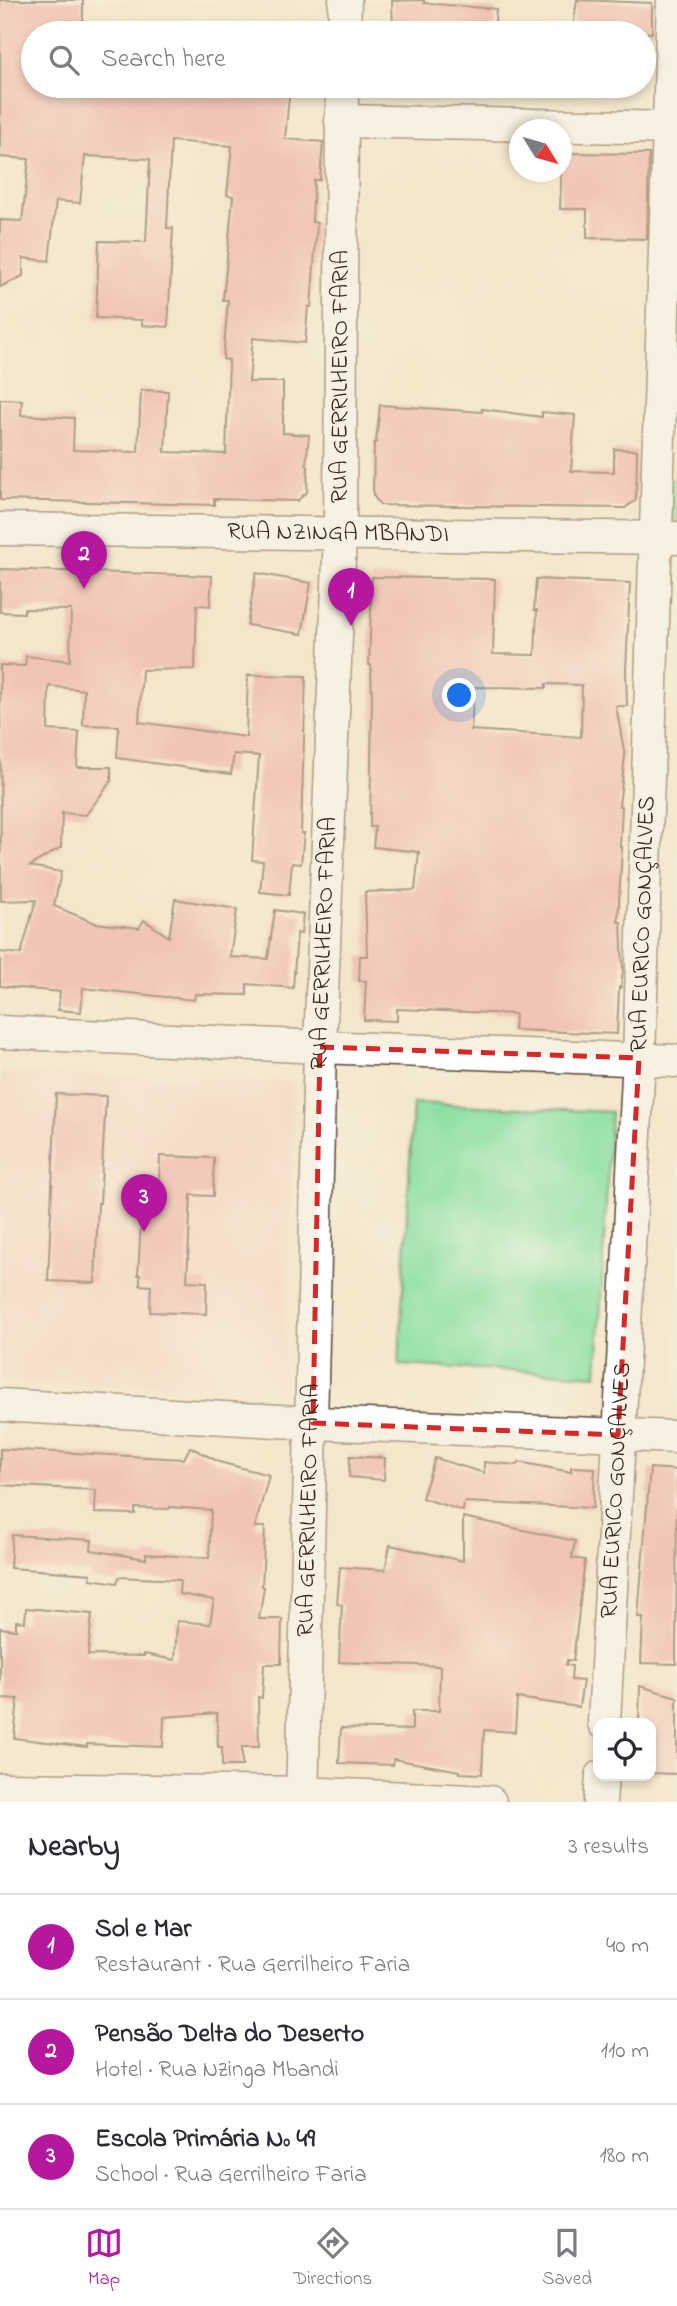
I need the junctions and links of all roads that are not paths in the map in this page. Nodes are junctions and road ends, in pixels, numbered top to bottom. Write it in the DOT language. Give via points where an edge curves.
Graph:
graph roads {
  1 [pos="345,0"];
  2 [pos="673,0"];
  3 [pos="344,21"];
  4 [pos="342,98"];
  5 [pos="341,121"];
  6 [pos="673,128"];
  7 [pos="0,529"];
  8 [pos="340,533"];
  9 [pos="666,538"];
  10 [pos="0,1032"];
  11 [pos="320,1047"];
  12 [pos="639,1058"];
  13 [pos="677,1061"];
  14 [pos="0,1405"];
  15 [pos="313,1423"];
  16 [pos="618,1435"];
  17 [pos="677,1437"];
  18 [pos="604,1718"];
  19 [pos="602,1781"];
  20 [pos="0,1788"];
  21 [pos="302,1797"];
  22 [pos="490,1802"];
  23 [pos="600,1802"];
  1 -- 3 [label="street"];
  2 -- 6 [label="street, RUA EURICO GONÇALVES"];
  4 -- 5 [label="street, RUA GERRILHEIRO FARIA"];
  5 -- 6 [label="street"];
  5 -- 8 [label="street, RUA GERRILHEIRO FARIA"];
  6 -- 9 [label="street, RUA EURICO GONÇALVES"];
  7 -- 8 [label="street, RUA NZINGA MBANDI"];
  8 -- 9 [label="street, RUA NZINGA MBANDI"];
  8 -- 11 [label="street, RUA GERRILHEIRO FARIA"];
  9 -- 12 [label="street, RUA EURICO GONÇALVES"];
  10 -- 11 [label="street"];
  11 -- 12 [label="street"];
  11 -- 15 [label="street, RUA GERRILHEIRO FARIA"];
  12 -- 13 [label="street"];
  12 -- 16 [label="street, RUA EURICO GONÇALVES"];
  14 -- 15 [label="street"];
  15 -- 16 [label="street"];
  15 -- 21 [label="street, RUA GERRILHEIRO FARIA"];
  16 -- 17 [label="street"];
  16 -- 18 [label="street, RUA EURICO GONÇALVES"];
  19 -- 23 [label="street"];
  20 -- 21 [label="street"];
  21 -- 22 [label="street"];
}
